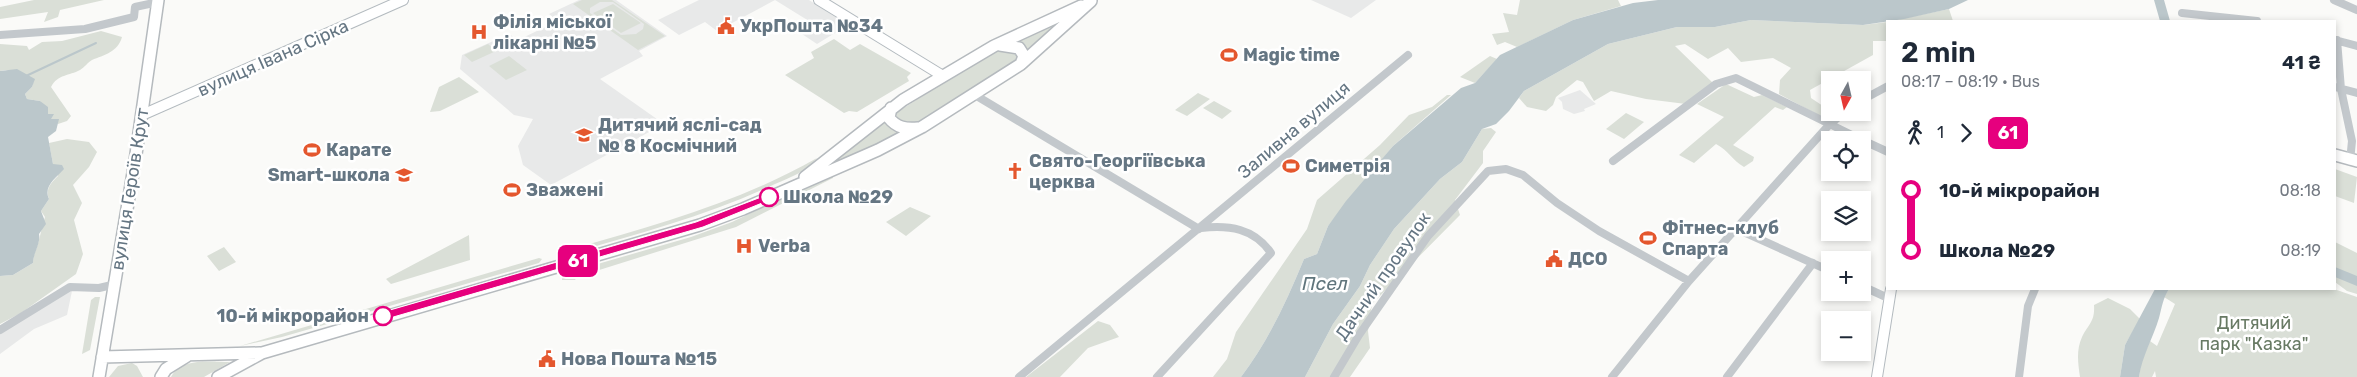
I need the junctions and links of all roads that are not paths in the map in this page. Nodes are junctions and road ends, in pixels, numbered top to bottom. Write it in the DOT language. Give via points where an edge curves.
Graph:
graph roads {
  1 [pos="403,0"];
  2 [pos="819,0"];
  3 [pos="2334,0"];
  4 [pos="158,1"];
  5 [pos="1092,1"];
  6 [pos="2357,10"];
  7 [pos="2182,13"];
  8 [pos="2248,20"];
  9 [pos="0,35"];
  10 [pos="2336,40"];
  11 [pos="994,46"];
  12 [pos="2357,46"];
  13 [pos="1408,55"];
  14 [pos="1021,64"];
  15 [pos="942,76"];
  16 [pos="1886,87"];
  17 [pos="2338,88"];
  18 [pos="2357,93"];
  19 [pos="975,95"];
  20 [pos="1871,95"];
  21 [pos="891,108"];
  22 [pos="142,115"];
  23 [pos="1834,121"];
  24 [pos="1829,125"];
  25 [pos="922,127"];
  26 [pos="1842,131"];
  27 [pos="1871,144"];
  28 [pos="1886,151"];
  29 [pos="2336,156"];
  30 [pos="1613,161"];
  31 [pos="2354,162"];
  32 [pos="794,186"];
  33 [pos="1199,228"];
  34 [pos="1737,229"];
  35 [pos="1813,263"];
  36 [pos="1821,267"];
  37 [pos="1688,281"];
  38 [pos="116,284"];
  39 [pos="1871,288"];
  40 [pos="2035,290"];
  41 [pos="1889,293"];
  42 [pos="0,330"];
  43 [pos="262,353"];
  44 [pos="188,355"];
  45 [pos="102,357"];
  46 [pos="99,377"];
  47 [pos="161,377"];
  48 [pos="218,377"];
  49 [pos="1019,377"];
  50 [pos="1157,377"];
  51 [pos="1334,377"];
  52 [pos="1612,377"];
  53 [pos="1727,377"];
  54 [pos="1877,377"];
  55 [pos="2019,377"];
  1 -- 22 [label="street, вулиця Івана Сірка"];
  2 -- 15 [label="street"];
  3 -- 6 [label="street"];
  4 -- 9 [label="street" via="135,7 134,17 89,28"];
  4 -- 22 [label="main road, вулиця Героїв Крут"];
  5 -- 11 [label="main road"];
  5 -- 14 [label="main road"];
  7 -- 8 [label="street"];
  10 -- 12 [label="street"];
  10 -- 17 [label="street"];
  11 -- 14 [label="main road" via="1019,48 1024,56"];
  11 -- 15 [label="main road"];
  13 -- 33 [label="street, Заливна вулиця"];
  14 -- 19 [label="main road"];
  15 -- 21 [label="main road"];
  16 -- 20 [label="street"];
  17 -- 18 [label="street"];
  17 -- 31 [label="street"];
  19 -- 25 [label="main road"];
  19 -- 33 [label="street"];
  21 -- 25 [label="main road" via="889,118 896,126"];
  21 -- 32 [label="main road"];
  22 -- 38 [label="main road, вулиця Героїв Крут"];
  23 -- 24 [label="street"];
  24 -- 26 [label="street"];
  24 -- 30 [label="street" via="1736,78 1718,83"];
  24 -- 34 [label="street"];
  25 -- 32 [label="main road"];
  27 -- 28 [label="street"];
  29 -- 31 [label="main road"];
  32 -- 43 [label="main road" via="700,225"];
  33 -- 49 [label="street, Заливна вулиця"];
  33 -- 50 [label="street" via="1222,225 1250,233 1265,241 1271,253"];
  34 -- 35 [label="street"];
  34 -- 37 [label="street"];
  35 -- 36 [label="street"];
  35 -- 53 [label="street"];
  37 -- 51 [label="street, Дачний провулок" via="1599,231 1523,175 1506,170 1488,171 1428,236 1359,334"];
  37 -- 52 [label="street"];
  38 -- 42 [label="street" via="99,288 70,287"];
  38 -- 45 [label="main road, вулиця Героїв Крут"];
  39 -- 41 [label="street"];
  40 -- 55 [label="street" via="2028,306"];
  41 -- 54 [label="street"];
  43 -- 44 [label="main road"];
  43 -- 48 [label="main road"];
  44 -- 45 [label="main road"];
  44 -- 47 [label="main road" via="175,362"];
  45 -- 46 [label="main road, вулиця Героїв Крут"];
}
